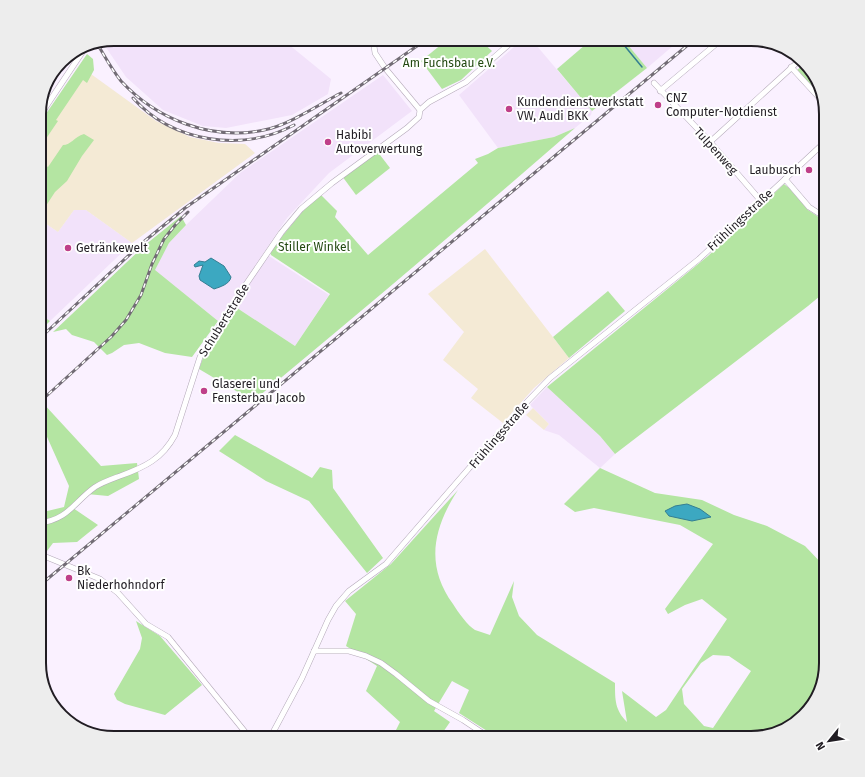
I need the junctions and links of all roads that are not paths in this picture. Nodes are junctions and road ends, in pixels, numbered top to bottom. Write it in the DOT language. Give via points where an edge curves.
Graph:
graph roads {
  1 [pos="374,46"];
  2 [pos="507,46"];
  3 [pos="714,46"];
  4 [pos="81,55"];
  5 [pos="795,63"];
  6 [pos="790,67"];
  7 [pos="654,83"];
  8 [pos="660,91"];
  9 [pos="816,95"];
  10 [pos="47,106"];
  11 [pos="420,110"];
  12 [pos="710,142"];
  13 [pos="819,147"];
  14 [pos="785,179"];
  15 [pos="761,201"];
  16 [pos="819,213"];
  17 [pos="46,522"];
  18 [pos="46,557"];
  19 [pos="314,651"];
  20 [pos="244,731"];
  21 [pos="274,731"];
  22 [pos="479,731"];
  1 -- 11 [label="street" via="375,53 385,68"];
  2 -- 11 [label="street, Schubertstraße" via="466,82 429,102"];
  3 -- 8 [label="street"];
  4 -- 10 [label="street"];
  5 -- 6 [label="street"];
  6 -- 9 [label="street"];
  6 -- 12 [label="street"];
  7 -- 8 [label="street, Tulpenweg"];
  8 -- 12 [label="street, Tulpenweg"];
  11 -- 17 [label="street, Schubertstraße" via="419,117 407,128 332,183 301,209 281,233 200,357 175,435 169,446 152,462 95,487 64,515"];
  12 -- 15 [label="street, Tulpenweg"];
  13 -- 14 [label="street, Frühlingsstraße"];
  14 -- 15 [label="street, Frühlingsstraße"];
  14 -- 16 [label="street" via="809,207"];
  15 -- 19 [label="street, Frühlingsstraße" via="699,258 550,378 386,564 349,591 336,606"];
  18 -- 20 [label="street" via="100,579 118,593 146,624 168,637"];
  19 -- 21 [label="street, Frühlingsstraße"];
  19 -- 22 [label="street" via="349,651 381,663 429,701"];
}
